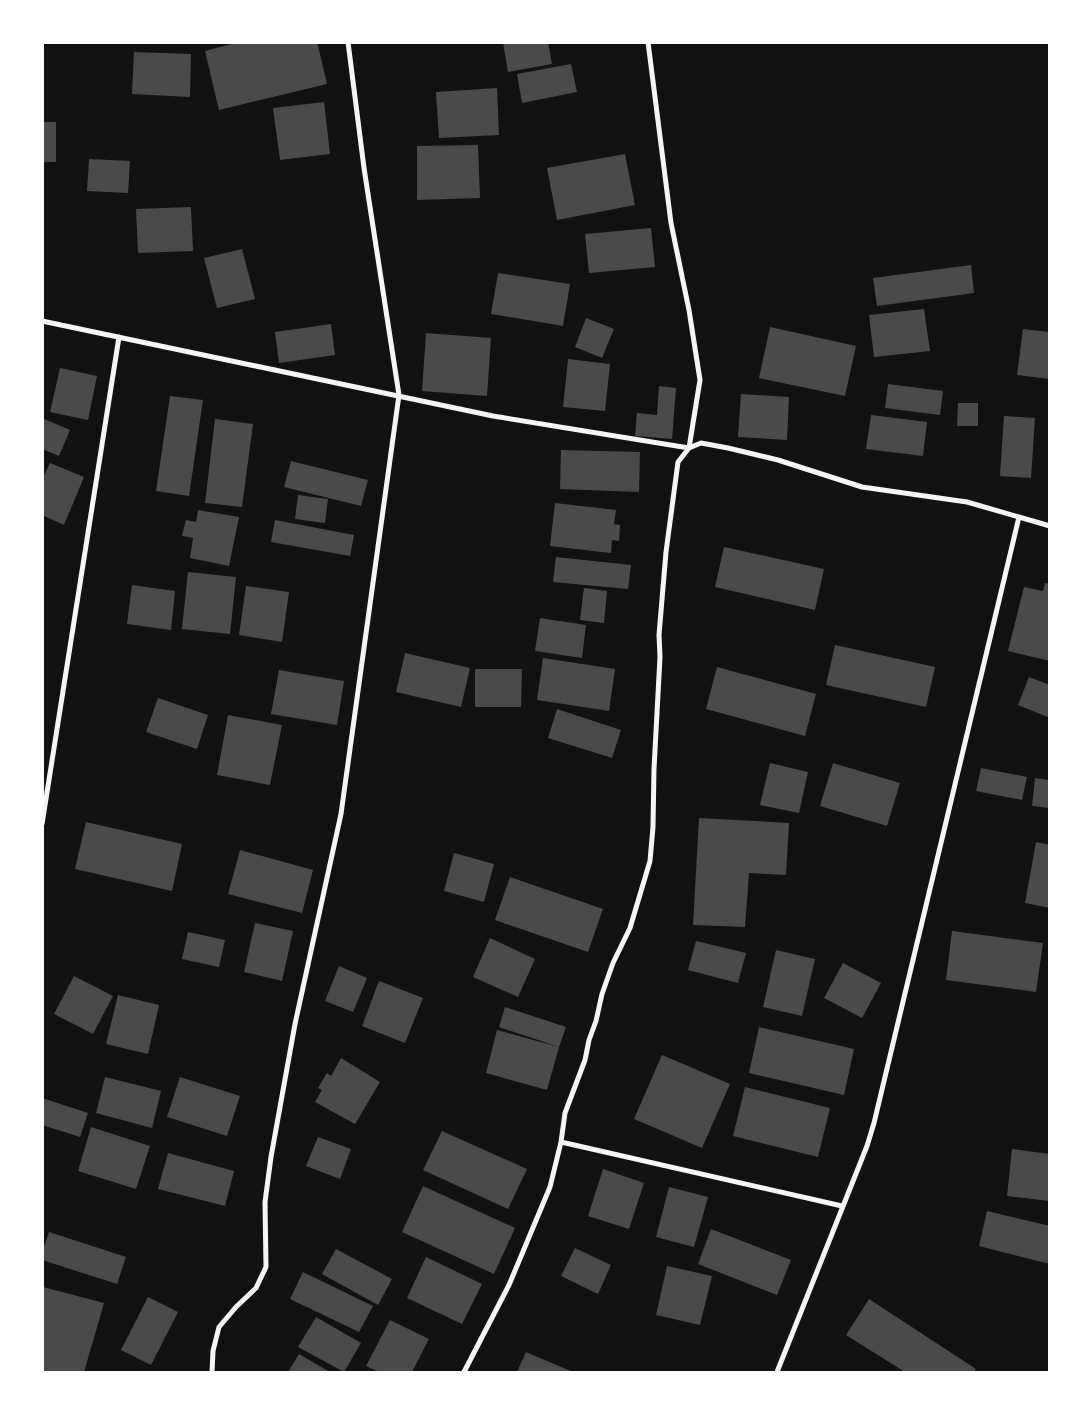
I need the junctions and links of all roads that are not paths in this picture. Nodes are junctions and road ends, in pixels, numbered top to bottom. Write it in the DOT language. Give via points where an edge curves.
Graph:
graph roads {
  1 [pos="348,42"];
  2 [pos="648,42"];
  3 [pos="42,321"];
  4 [pos="119,337"];
  5 [pos="399,395"];
  6 [pos="689,448"];
  7 [pos="1019,518"];
  8 [pos="1050,526"];
  9 [pos="42,824"];
  10 [pos="561,1142"];
  11 [pos="842,1206"];
  12 [pos="212,1372"];
  13 [pos="464,1372"];
  14 [pos="777,1372"];
  1 -- 5 [label="street"];
  2 -- 6 [label="street" via="671,224 700,380"];
  3 -- 4 [label="street"];
  4 -- 5 [label="street"];
  4 -- 9 [label="street"];
  5 -- 6 [label="street" via="502,418"];
  5 -- 12 [label="street" via="341,814 295,1024 271,1156 265,1202 266,1267 256,1288 218,1327"];
  6 -- 7 [label="street" via="701,443 728,448 862,487 967,502"];
  6 -- 10 [label="street" via="678,462 666,552 659,635 650,860 630,928 602,994 585,1060 565,1113"];
  7 -- 8 [label="street"];
  7 -- 11 [label="street" via="874,1123"];
  10 -- 11 [label="street"];
  10 -- 13 [label="street" via="550,1187 534,1228"];
  11 -- 14 [label="street"];
}
